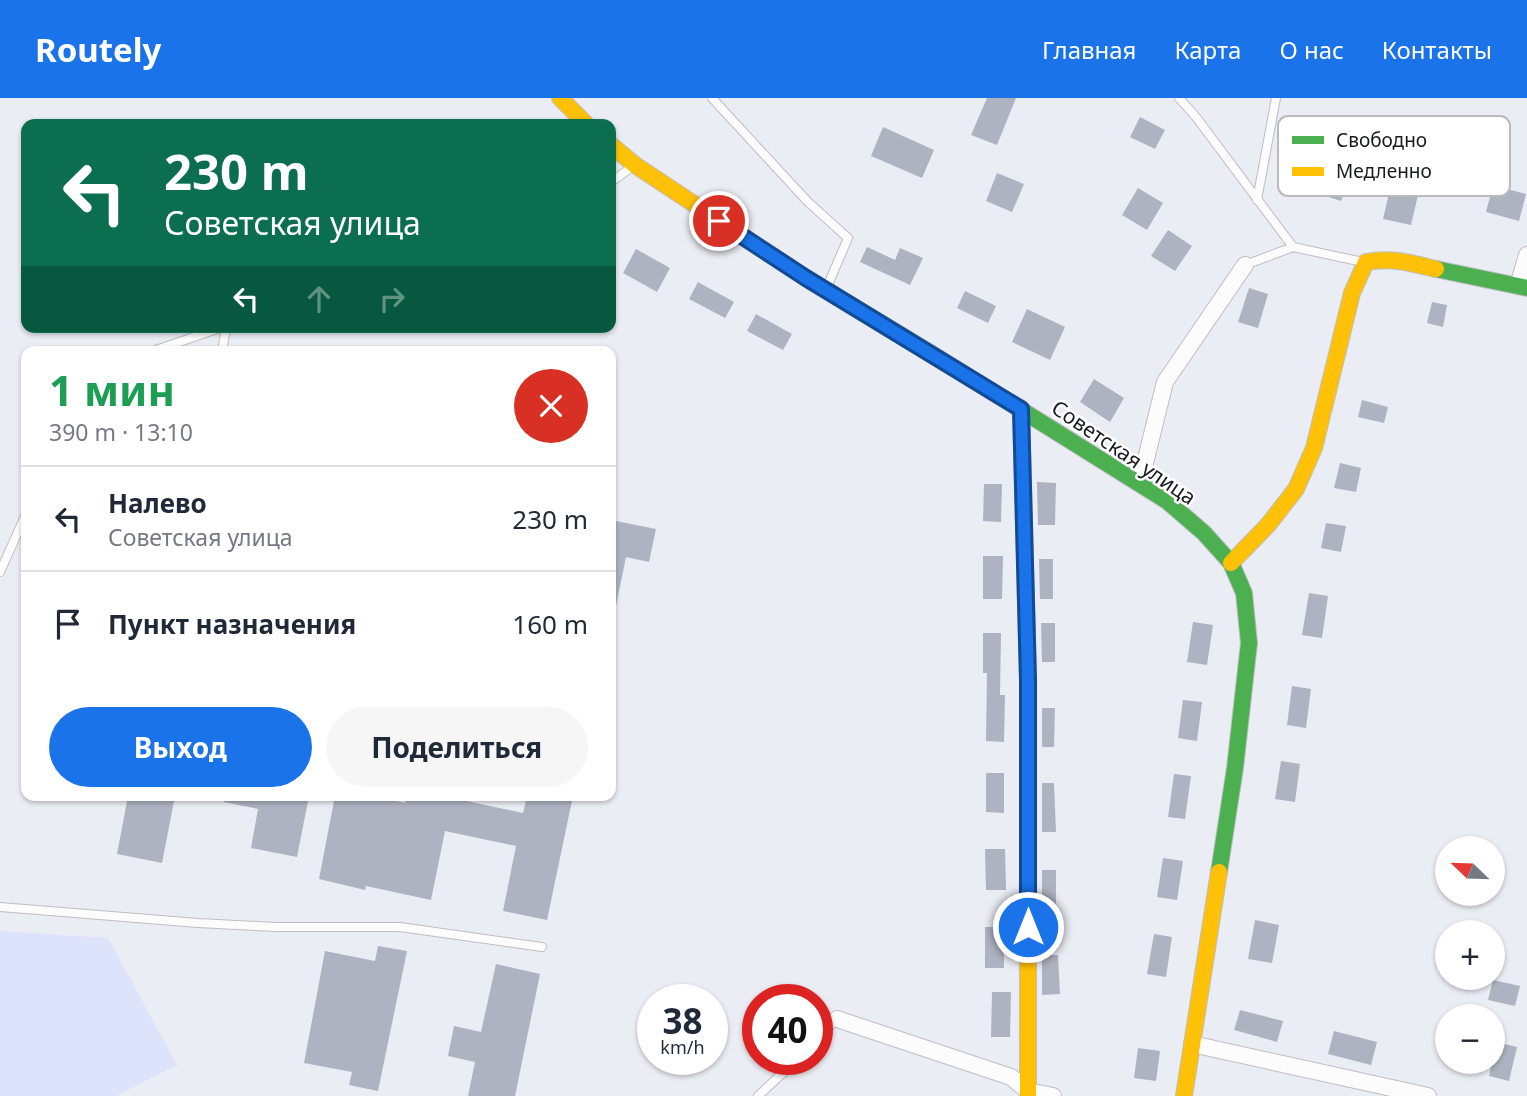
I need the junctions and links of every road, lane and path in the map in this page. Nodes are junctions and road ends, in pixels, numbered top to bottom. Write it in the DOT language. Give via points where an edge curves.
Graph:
graph roads {
  1 [pos="560,98"];
  2 [pos="712,98"];
  3 [pos="1180,98"];
  4 [pos="1276,98"];
  5 [pos="581,119"];
  6 [pos="616,149"];
  7 [pos="635,165"];
  8 [pos="616,178"];
  9 [pos="1257,200"];
  10 [pos="1293,247"];
  11 [pos="1527,255"];
  12 [pos="1366,262"];
  13 [pos="1245,265"];
  14 [pos="1523,287"];
  15 [pos="826,290"];
  16 [pos="206,333"];
  17 [pos="168,346"];
  18 [pos="1021,409"];
  19 [pos="1140,483"];
  20 [pos="21,525"];
  21 [pos="1231,564"];
  22 [pos="0,572"];
  23 [pos="0,907"];
  24 [pos="542,947"];
  25 [pos="837,1019"];
  26 [pos="833,1023"];
  27 [pos="1192,1044"];
  28 [pos="781,1075"];
  29 [pos="1028,1093"];
  30 [pos="758,1096"];
  31 [pos="1054,1096"];
  32 [pos="1184,1096"];
  33 [pos="1428,1096"];
  1 -- 5 [label="street"];
  2 -- 15 [label="lane" via="848,239"];
  3 -- 9 [label="lane"];
  4 -- 9 [label="lane"];
  6 -- 7 [label="street, Советская улица"];
  7 -- 8 [label="lane"];
  7 -- 15 [label="street, Советская улица"];
  9 -- 10 [label="lane"];
  10 -- 12 [label="lane"];
  10 -- 13 [label="lane"];
  11 -- 14 [label="street"];
  12 -- 14 [label="street" via="1396,260"];
  12 -- 21 [label="street" via="1352,293 1314,448 1296,489"];
  13 -- 19 [label="street" via="1165,382"];
  15 -- 18 [label="street, Советская улица"];
  16 -- 17 [label="lane"];
  18 -- 19 [label="street, Советская улица"];
  18 -- 29 [label="street" via="1028,680"];
  19 -- 21 [label="street, Советская улица" via="1205,533"];
  20 -- 22 [label="lane"];
  21 -- 27 [label="street, Советская улица" via="1244,593 1249,643 1235,768"];
  23 -- 24 [label="lane" via="198,923 400,928"];
  25 -- 26 [label="lane"];
  25 -- 29 [label="street" via="1011,1077"];
  27 -- 32 [label="street, Советская улица"];
  27 -- 33 [label="street"];
  28 -- 30 [label="lane"];
  29 -- 31 [label="street"];
}
